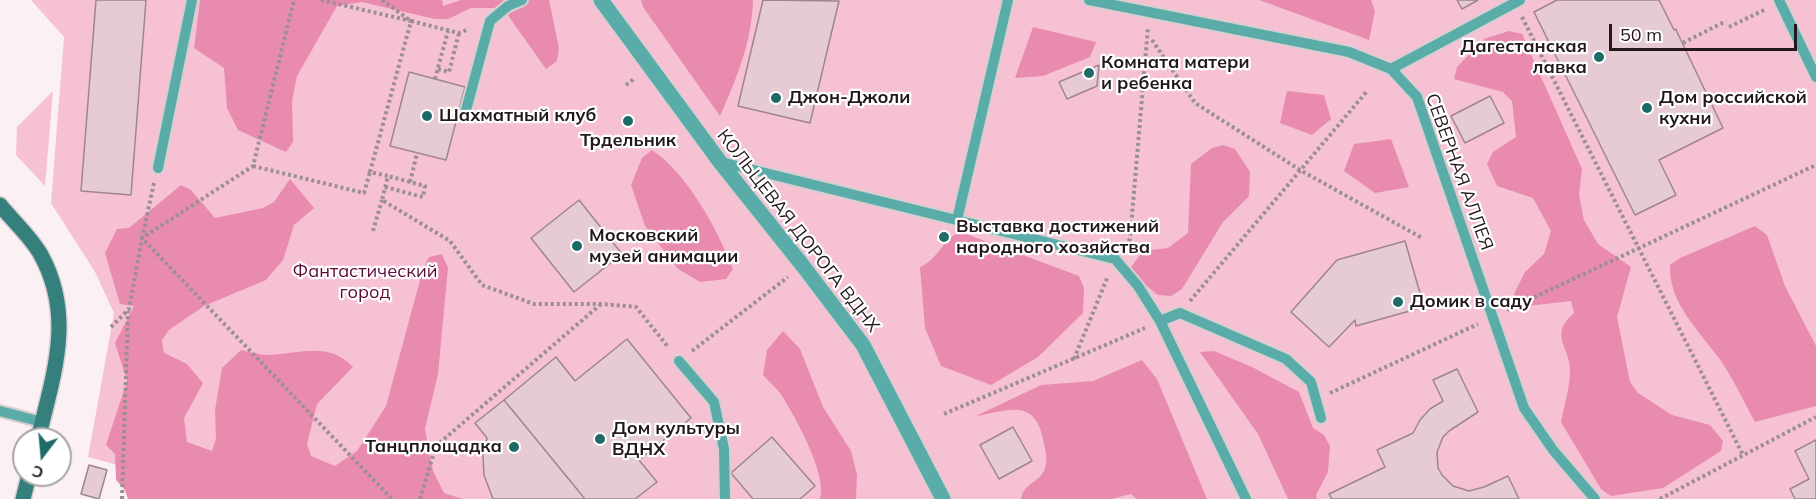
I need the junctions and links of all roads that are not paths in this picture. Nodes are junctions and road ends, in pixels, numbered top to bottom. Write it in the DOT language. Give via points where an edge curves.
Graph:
graph roads {
  1 [pos="192,0"];
  2 [pos="522,0"];
  3 [pos="601,0"];
  4 [pos="1008,0"];
  5 [pos="1089,0"];
  6 [pos="1517,1"];
  7 [pos="1780,1"];
  8 [pos="1390,69"];
  9 [pos="1816,77"];
  10 [pos="465,114"];
  11 [pos="720,162"];
  12 [pos="158,168"];
  13 [pos="0,205"];
  14 [pos="957,220"];
  15 [pos="1160,321"];
  16 [pos="679,361"];
  17 [pos="0,411"];
  18 [pos="1321,418"];
  19 [pos="42,422"];
  20 [pos="41,427"];
  21 [pos="725,499"];
  22 [pos="943,499"];
  23 [pos="1246,499"];
  24 [pos="1595,499"];
  1 -- 12 [label="lane"];
  2 -- 10 [label="lane" via="490,21"];
  3 -- 11 [label="street, КОЛЬЦЕВАЯ ДОРОГА ВДНХ"];
  4 -- 14 [label="lane"];
  5 -- 8 [label="lane, СЕВЕРНАЯ АЛЛЕЯ" via="1349,52"];
  6 -- 8 [label="lane"];
  7 -- 9 [label="lane"];
  8 -- 24 [label="lane, СЕВЕРНАЯ АЛЛЕЯ" via="1417,97 1524,408 1552,450"];
  11 -- 14 [label="lane"];
  11 -- 22 [label="street, КОЛЬЦЕВАЯ ДОРОГА ВДНХ" via="863,345"];
  13 -- 19 [label="main road" via="40,254 55,287 59,313 57,361"];
  14 -- 15 [label="lane" via="1115,259"];
  15 -- 18 [label="lane" via="1180,313 1286,359 1311,382"];
  15 -- 23 [label="lane"];
  16 -- 21 [label="lane" via="714,402 724,449"];
  17 -- 19 [label="lane"];
  19 -- 20 [label="main road"];
}
